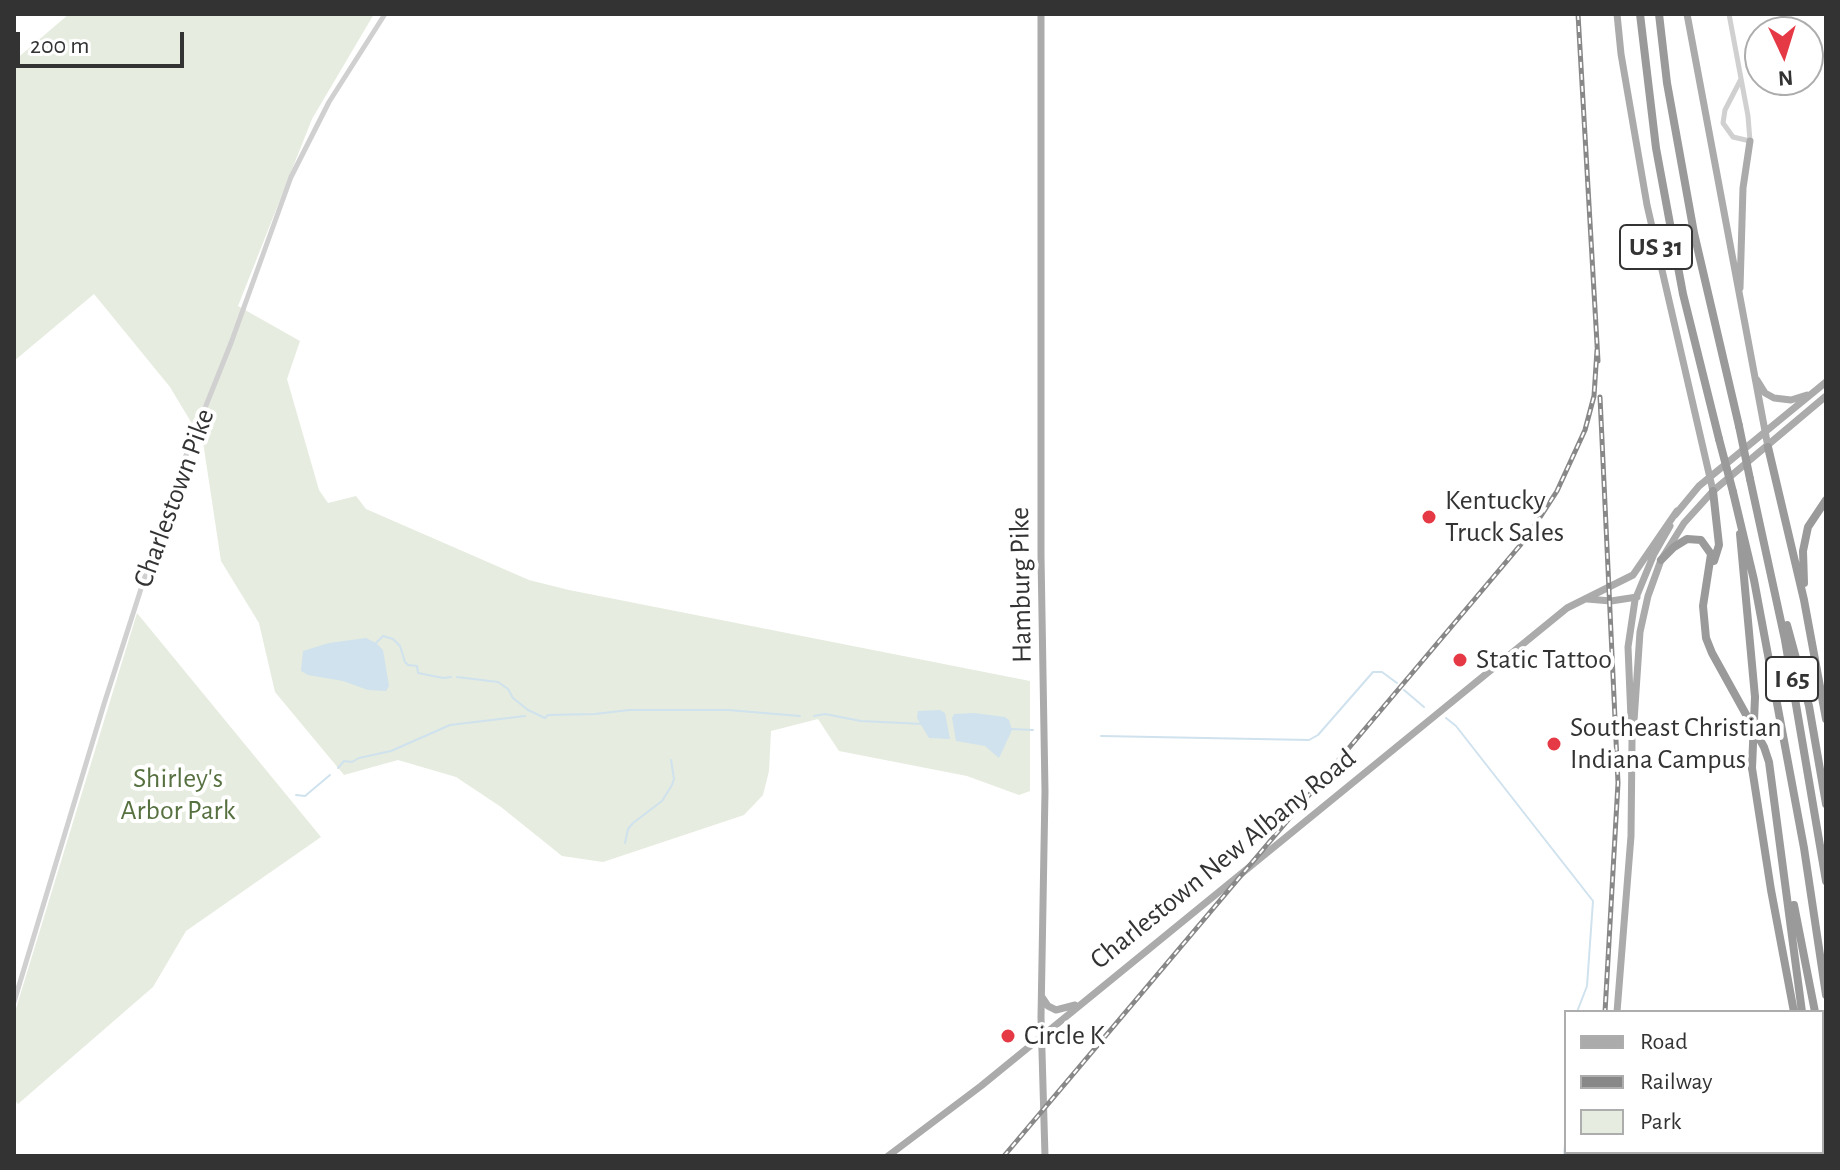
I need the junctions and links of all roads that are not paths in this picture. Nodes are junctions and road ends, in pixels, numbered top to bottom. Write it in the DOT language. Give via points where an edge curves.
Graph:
graph roads {
  1 [pos="385,14"];
  2 [pos="1041,14"];
  3 [pos="1617,14"];
  4 [pos="1640,14"];
  5 [pos="1659,14"];
  6 [pos="1687,14"];
  7 [pos="1729,14"];
  8 [pos="1741,79"];
  9 [pos="1750,141"];
  10 [pos="1740,302"];
  11 [pos="1755,376"];
  12 [pos="1826,382"];
  13 [pos="1812,393"];
  14 [pos="1826,396"];
  15 [pos="1765,433"];
  16 [pos="1768,447"];
  17 [pos="1709,478"];
  18 [pos="1713,491"];
  19 [pos="1826,500"];
  20 [pos="1737,505"];
  21 [pos="1677,511"];
  22 [pos="1760,521"];
  23 [pos="1661,560"];
  24 [pos="1711,571"];
  25 [pos="1648,596"];
  26 [pos="1637,597"];
  27 [pos="1587,599"];
  28 [pos="1804,600"];
  29 [pos="1826,719"];
  30 [pos="1632,742"];
  31 [pos="1826,804"];
  32 [pos="1777,818"];
  33 [pos="1826,881"];
  34 [pos="1826,995"];
  35 [pos="1042,997"];
  36 [pos="14,1002"];
  37 [pos="1081,1003"];
  38 [pos="1617,1010"];
  39 [pos="1794,1010"];
  40 [pos="1802,1010"];
  41 [pos="1815,1010"];
  42 [pos="1043,1035"];
  43 [pos="888,1156"];
  44 [pos="1045,1156"];
  1 -- 36 [label="street, Charlestown Pike" via="329,102 291,177 175,483"];
  2 -- 35 [label="main road, Hamburg Pike"];
  3 -- 17 [label="main road, US 31" via="1647,205"];
  4 -- 20 [label="highway, I 65, bridge" via="1656,148 1683,294"];
  5 -- 22 [label="highway, I 65, bridge" via="1694,233"];
  6 -- 10 [label="main road, US 31"];
  7 -- 8 [label="street"];
  8 -- 9 [label="street"];
  8 -- 9 [label="street" via="1723,123 1733,137"];
  9 -- 10 [label="main road" via="1743,188"];
  10 -- 11 [label="main road, US 31"];
  11 -- 13 [label="main road" via="1765,393 1782,400"];
  11 -- 15 [label="main road, US 31"];
  12 -- 13 [label="main road"];
  13 -- 15 [label="main road"];
  14 -- 16 [label="main road"];
  15 -- 16 [label="main road, US 31"];
  15 -- 17 [label="main road"];
  16 -- 18 [label="main road"];
  16 -- 28 [label="highway"];
  17 -- 18 [label="main road"];
  17 -- 21 [label="main road"];
  18 -- 23 [label="main road"];
  18 -- 24 [label="highway" via="1719,545"];
  19 -- 28 [label="highway" via="1808,527"];
  20 -- 34 [label="highway, I 65" via="1804,848"];
  20 -- 39 [label="highway, bridge" via="1755,697 1752,768"];
  21 -- 26 [label="main road"];
  21 -- 27 [label="main road, Charlestown New Albany Road" via="1633,575"];
  22 -- 31 [label="highway" via="1809,706"];
  22 -- 33 [label="highway, I 65"];
  23 -- 24 [label="highway" via="1681,542 1697,539 1708,546"];
  23 -- 25 [label="main road"];
  24 -- 32 [label="highway" via="1703,606 1706,638 1764,747"];
  25 -- 26 [label="main road"];
  25 -- 30 [label="main road"];
  26 -- 27 [label="main road"];
  26 -- 30 [label="main road" via="1628,647"];
  27 -- 37 [label="main road, Charlestown New Albany Road" via="1567,608 1458,695"];
  28 -- 29 [label="highway"];
  30 -- 38 [label="main road" via="1631,836"];
  32 -- 40 [label="highway"];
  32 -- 41 [label="highway"];
  35 -- 37 [label="main road" via="1056,1010"];
  35 -- 42 [label="main road, Hamburg Pike"];
  37 -- 42 [label="main road, Charlestown New Albany Road"];
  42 -- 43 [label="main road, Charlestown New Albany Road"];
  42 -- 44 [label="main road, Hamburg Pike"];
}
